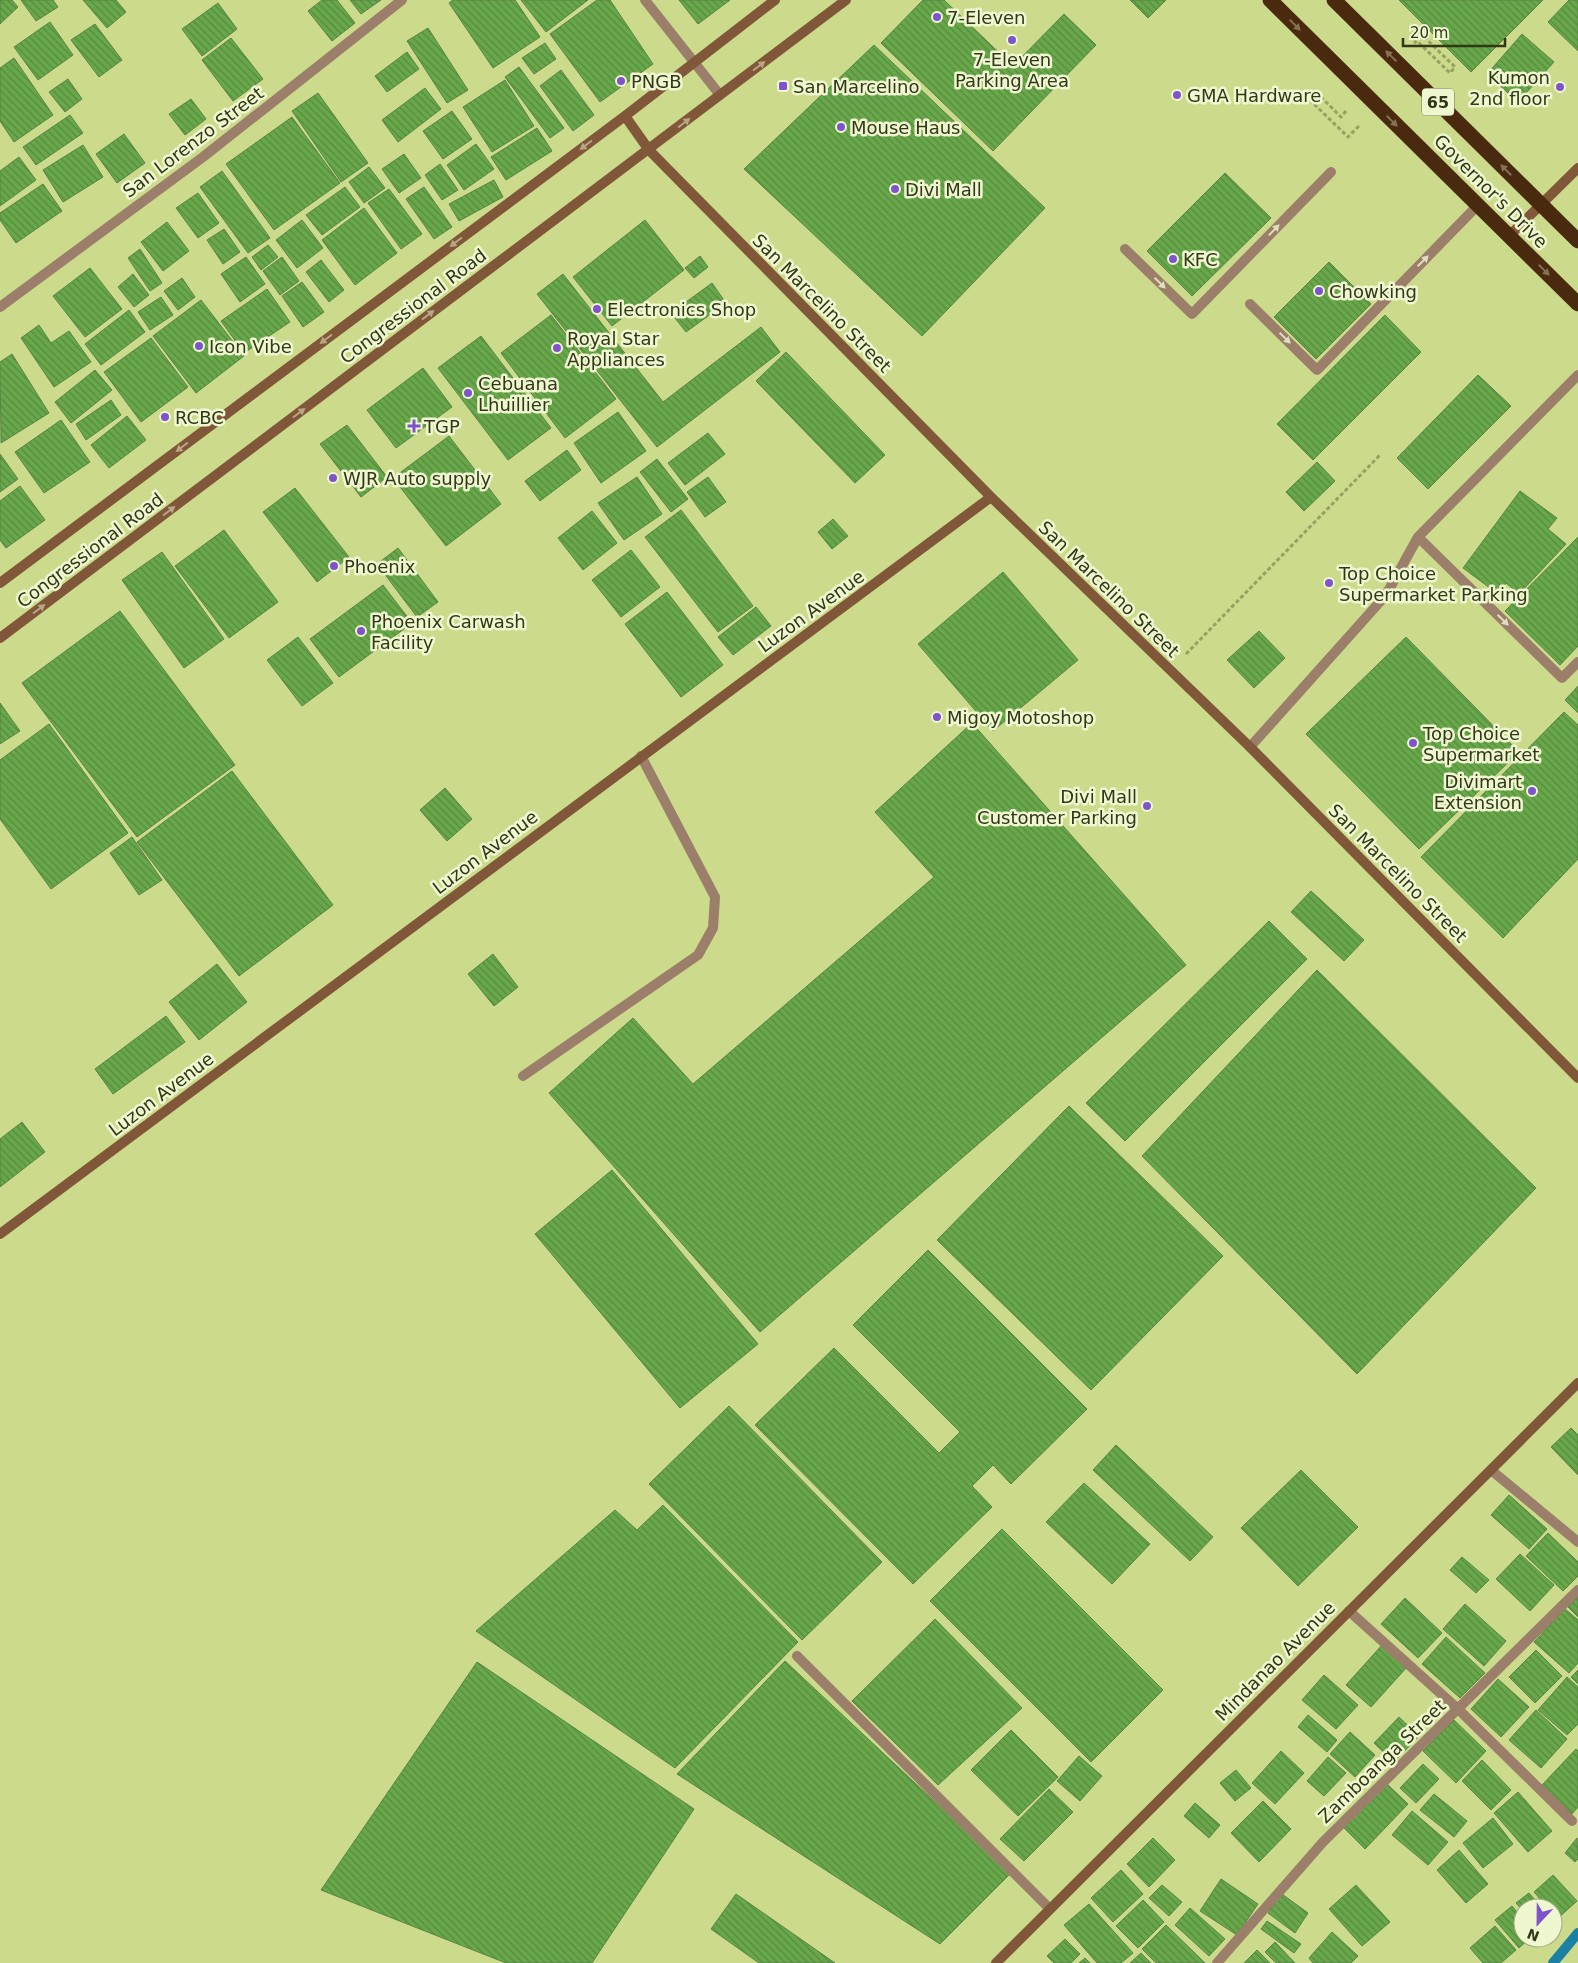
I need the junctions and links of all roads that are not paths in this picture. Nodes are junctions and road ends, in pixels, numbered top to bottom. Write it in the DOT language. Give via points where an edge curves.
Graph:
graph roads {
  1 [pos="402,0"];
  2 [pos="645,0"];
  3 [pos="775,0"];
  4 [pos="846,0"];
  5 [pos="1270,0"];
  6 [pos="1334,0"];
  7 [pos="694,62"];
  8 [pos="720,95"];
  9 [pos="625,116"];
  10 [pos="649,150"];
  11 [pos="1578,168"];
  12 [pos="1331,172"];
  13 [pos="1541,204"];
  14 [pos="1478,205"];
  15 [pos="1509,236"];
  16 [pos="1578,241"];
  17 [pos="1125,249"];
  18 [pos="1250,304"];
  19 [pos="1578,304"];
  20 [pos="0,307"];
  21 [pos="1578,375"];
  22 [pos="991,498"];
  23 [pos="1418,537"];
  24 [pos="0,583"];
  25 [pos="0,638"];
  26 [pos="1578,662"];
  27 [pos="1250,747"];
  28 [pos="641,756"];
  29 [pos="523,1076"];
  30 [pos="1578,1078"];
  31 [pos="0,1234"];
  32 [pos="1578,1383"];
  33 [pos="1491,1470"];
  34 [pos="1578,1542"];
  35 [pos="1578,1590"];
  36 [pos="1349,1610"];
  37 [pos="797,1656"];
  38 [pos="1458,1709"];
  39 [pos="1572,1821"];
  40 [pos="1050,1909"];
  41 [pos="996,1963"];
  42 [pos="1218,1963"];
  1 -- 20 [label="street, San Lorenzo Street" via="203,157"];
  2 -- 7 [label="street"];
  3 -- 7 [label="street, Congressional Road"];
  8 -- 4 [label="street, Congressional Road, one-way"];
  5 -- 14 [label="highway, Governor's Drive / 65, one-way"];
  13 -- 6 [label="highway, Governor's Drive / 65, one-way"];
  7 -- 8 [label="street"];
  7 -- 9 [label="street, Congressional Road"];
  10 -- 8 [label="street, Congressional Road, one-way"];
  9 -- 10 [label="street, San Marcelino Street"];
  9 -- 24 [label="street, Congressional Road, one-way"];
  10 -- 22 [label="street, San Marcelino Street"];
  25 -- 10 [label="street, Congressional Road, one-way"];
  11 -- 13 [label="street"];
  17 -- 12 [label="street, one-way" via="1192,314"];
  13 -- 15 [label="street"];
  13 -- 16 [label="highway, Governor's Drive / 65"];
  14 -- 15 [label="highway, Governor's Drive / 65"];
  18 -- 14 [label="street, one-way" via="1317,370"];
  15 -- 19 [label="highway, Governor's Drive / 65, one-way"];
  21 -- 23 [label="street"];
  22 -- 27 [label="street, San Marcelino Street"];
  22 -- 28 [label="street, Luzon Avenue"];
  23 -- 26 [label="street, one-way" via="1562,678"];
  23 -- 27 [label="street" via="1386,594"];
  27 -- 30 [label="street, San Marcelino Street"];
  28 -- 29 [label="street" via="715,897 713,928 698,955"];
  28 -- 31 [label="street, Luzon Avenue"];
  32 -- 33 [label="street, Mindanao Avenue"];
  33 -- 34 [label="street"];
  33 -- 36 [label="street, Mindanao Avenue"];
  35 -- 38 [label="street, Zamboanga Street"];
  36 -- 38 [label="street"];
  36 -- 40 [label="street, Mindanao Avenue"];
  37 -- 40 [label="street"];
  38 -- 39 [label="street"];
  38 -- 42 [label="street, Zamboanga Street" via="1323,1842"];
  40 -- 41 [label="street, Mindanao Avenue"];
}
